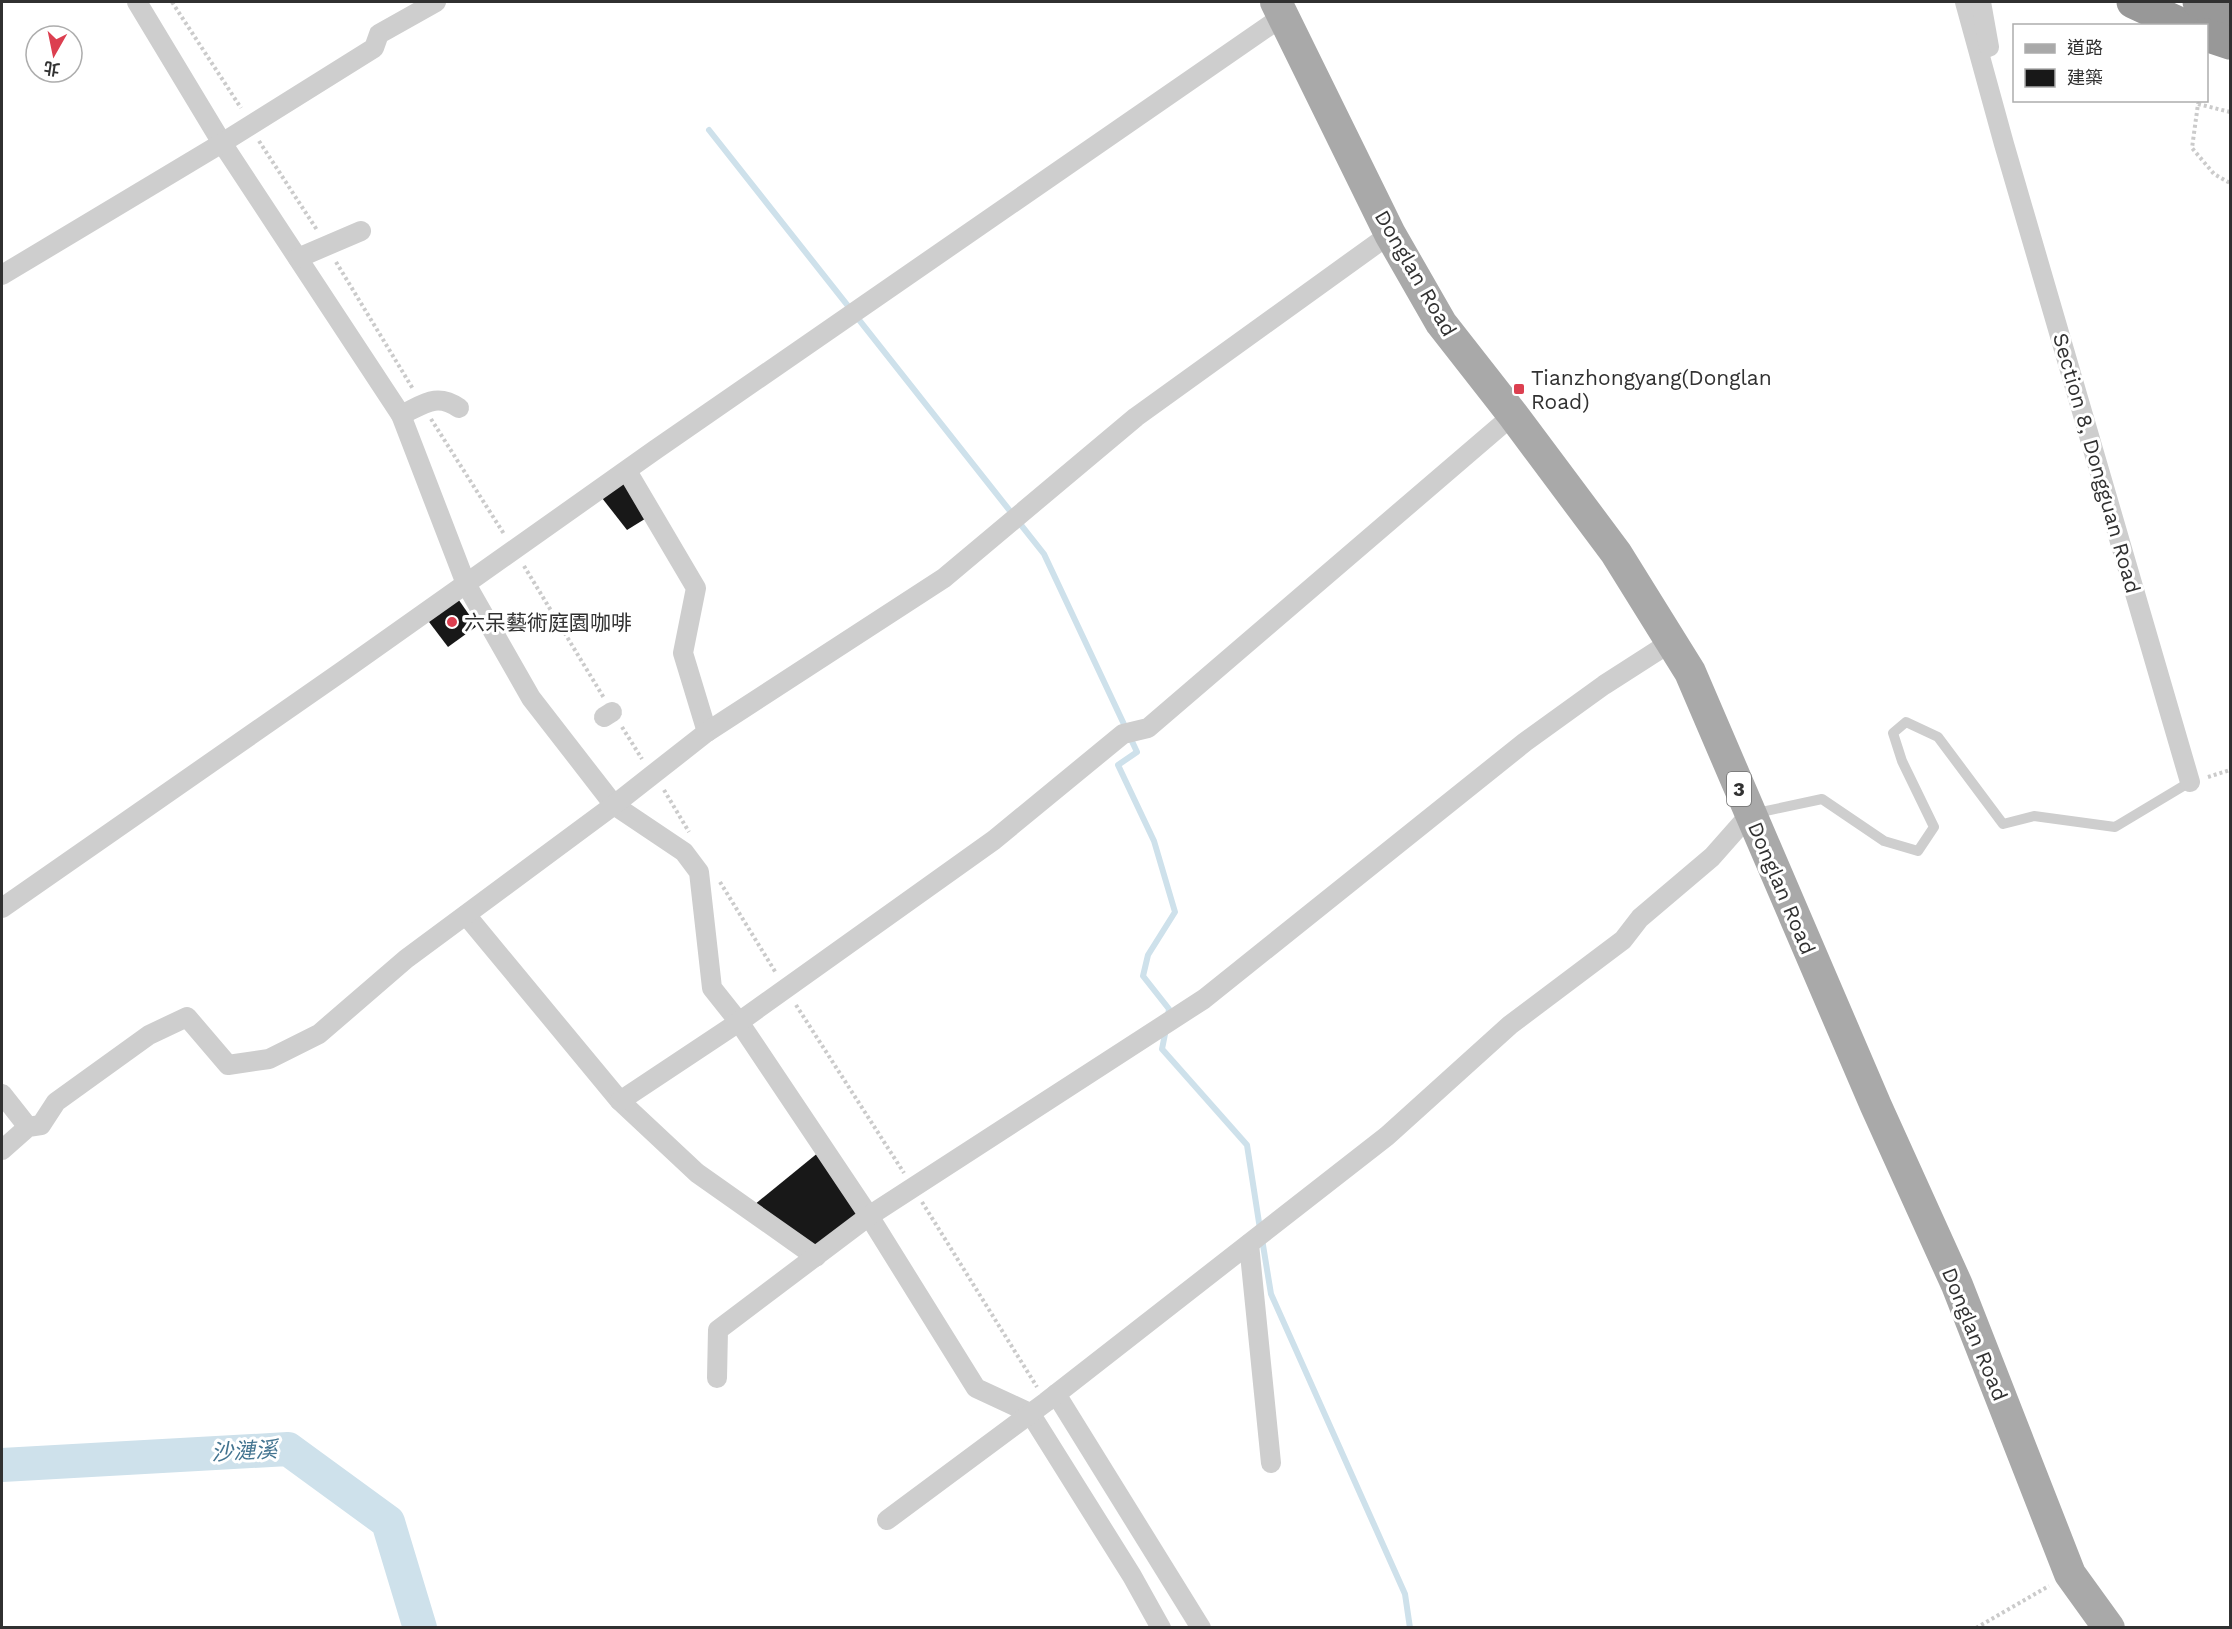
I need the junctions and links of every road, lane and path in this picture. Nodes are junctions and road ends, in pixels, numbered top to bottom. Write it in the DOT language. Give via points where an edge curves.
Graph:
graph roads {
  1 [pos="137,2"];
  2 [pos="172,2"];
  3 [pos="436,2"];
  4 [pos="1965,2"];
  5 [pos="1981,2"];
  6 [pos="2133,2"];
  7 [pos="2199,2"];
  8 [pos="1279,9"];
  9 [pos="2230,15"];
  10 [pos="2181,24"];
  11 [pos="2208,36"];
  12 [pos="2230,43"];
  13 [pos="241,108"];
  14 [pos="2230,112"];
  15 [pos="258,139"];
  16 [pos="222,143"];
  17 [pos="2004,144"];
  18 [pos="2230,183"];
  19 [pos="361,231"];
  20 [pos="1390,234"];
  21 [pos="326,245"];
  22 [pos="298,258"];
  23 [pos="2,275"];
  24 [pos="422,405"];
  25 [pos="459,408"];
  26 [pos="402,415"];
  27 [pos="1514,415"];
  28 [pos="627,471"];
  29 [pos="514,551"];
  30 [pos="466,584"];
  31 [pos="1671,642"];
  32 [pos="707,732"];
  33 [pos="644,762"];
  34 [pos="2190,782"];
  35 [pos="663,789"];
  36 [pos="614,805"];
  37 [pos="1750,814"];
  38 [pos="693,839"];
  39 [pos="718,879"];
  40 [pos="2,908"];
  41 [pos="466,915"];
  42 [pos="785,989"];
  43 [pos="739,1022"];
  44 [pos="2,1094"];
  45 [pos="620,1101"];
  46 [pos="28,1127"];
  47 [pos="2,1150"];
  48 [pos="913,1187"];
  49 [pos="869,1216"];
  50 [pos="1249,1244"];
  51 [pos="816,1257"];
  52 [pos="717,1378"];
  53 [pos="1044,1403"];
  54 [pos="1271,1463"];
  55 [pos="887,1520"];
  56 [pos="2070,1574"];
  57 [pos="1161,1628"];
  58 [pos="1201,1628"];
  59 [pos="1976,1628"];
  60 [pos="2109,1628"];
  1 -- 16 [label="street"];
  2 -- 13 [label="path"];
  3 -- 16 [label="street" via="380,34 374,48"];
  4 -- 17 [label="street, Section 8, Dongguan Road"];
  5 -- 17 [label="street, Section 8, Dongguan Road"];
  6 -- 10 [label="highway"];
  7 -- 9 [label="highway"];
  8 -- 20 [label="main road, Donglan Road / 3"];
  8 -- 28 [label="street"];
  11 -- 12 [label="highway"];
  14 -- 18 [label="path" via="2198,104 2192,148 2214,174"];
  15 -- 21 [label="path"];
  16 -- 22 [label="street"];
  16 -- 23 [label="street"];
  17 -- 34 [label="street, Section 8, Dongguan Road"];
  19 -- 21 [label="street"];
  20 -- 27 [label="main road, Donglan Road / 3" via="1442,323"];
  20 -- 32 [label="street" via="1136,417 944,578"];
  21 -- 22 [label="street"];
  21 -- 24 [label="path"];
  22 -- 26 [label="street"];
  24 -- 25 [label="street" via="435,399"];
  24 -- 26 [label="street"];
  24 -- 29 [label="path"];
  26 -- 30 [label="street"];
  27 -- 31 [label="main road, Donglan Road / 3" via="1616,554"];
  27 -- 42 [label="street" via="1148,728 1123,734 994,840"];
  28 -- 29 [label="street"];
  28 -- 32 [label="street" via="696,588 683,653"];
  29 -- 30 [label="street"];
  29 -- 33 [label="path" via="608,715"];
  30 -- 36 [label="street" via="531,698"];
  30 -- 40 [label="street"];
  31 -- 37 [label="main road, Donglan Road / 3" via="1690,672"];
  31 -- 48 [label="street" via="1525,742 1204,999"];
  32 -- 36 [label="street"];
  34 -- 37 [label="lane" via="2115,827 2034,816 2003,824 1938,737 1906,722 1893,733 1934,827 1918,851 1884,841 1822,799"];
  35 -- 38 [label="path"];
  36 -- 41 [label="street"];
  36 -- 43 [label="street" via="684,852 699,872 712,988"];
  37 -- 50 [label="street" via="1712,857 1640,918 1623,940 1510,1025 1387,1136"];
  37 -- 56 [label="main road, Donglan Road / 3" via="1957,1286"];
  39 -- 42 [label="path"];
  41 -- 45 [label="street"];
  41 -- 46 [label="street" via="406,959 319,1034 269,1059 228,1065 187,1017 149,1035 56,1102 41,1125"];
  42 -- 43 [label="street"];
  42 -- 48 [label="path"];
  43 -- 45 [label="street"];
  43 -- 49 [label="street"];
  44 -- 46 [label="street"];
  45 -- 51 [label="street" via="697,1173"];
  46 -- 47 [label="street"];
  48 -- 49 [label="street"];
  48 -- 53 [label="path"];
  49 -- 51 [label="street"];
  49 -- 53 [label="street" via="976,1388"];
  50 -- 53 [label="street"];
  50 -- 54 [label="street"];
  51 -- 52 [label="street" via="718,1330"];
  53 -- 55 [label="street"];
  53 -- 57 [label="street" via="1140,1571"];
  53 -- 58 [label="street"];
  56 -- 59 [label="path"];
  56 -- 60 [label="main road, Donglan Road / 3"];
}
